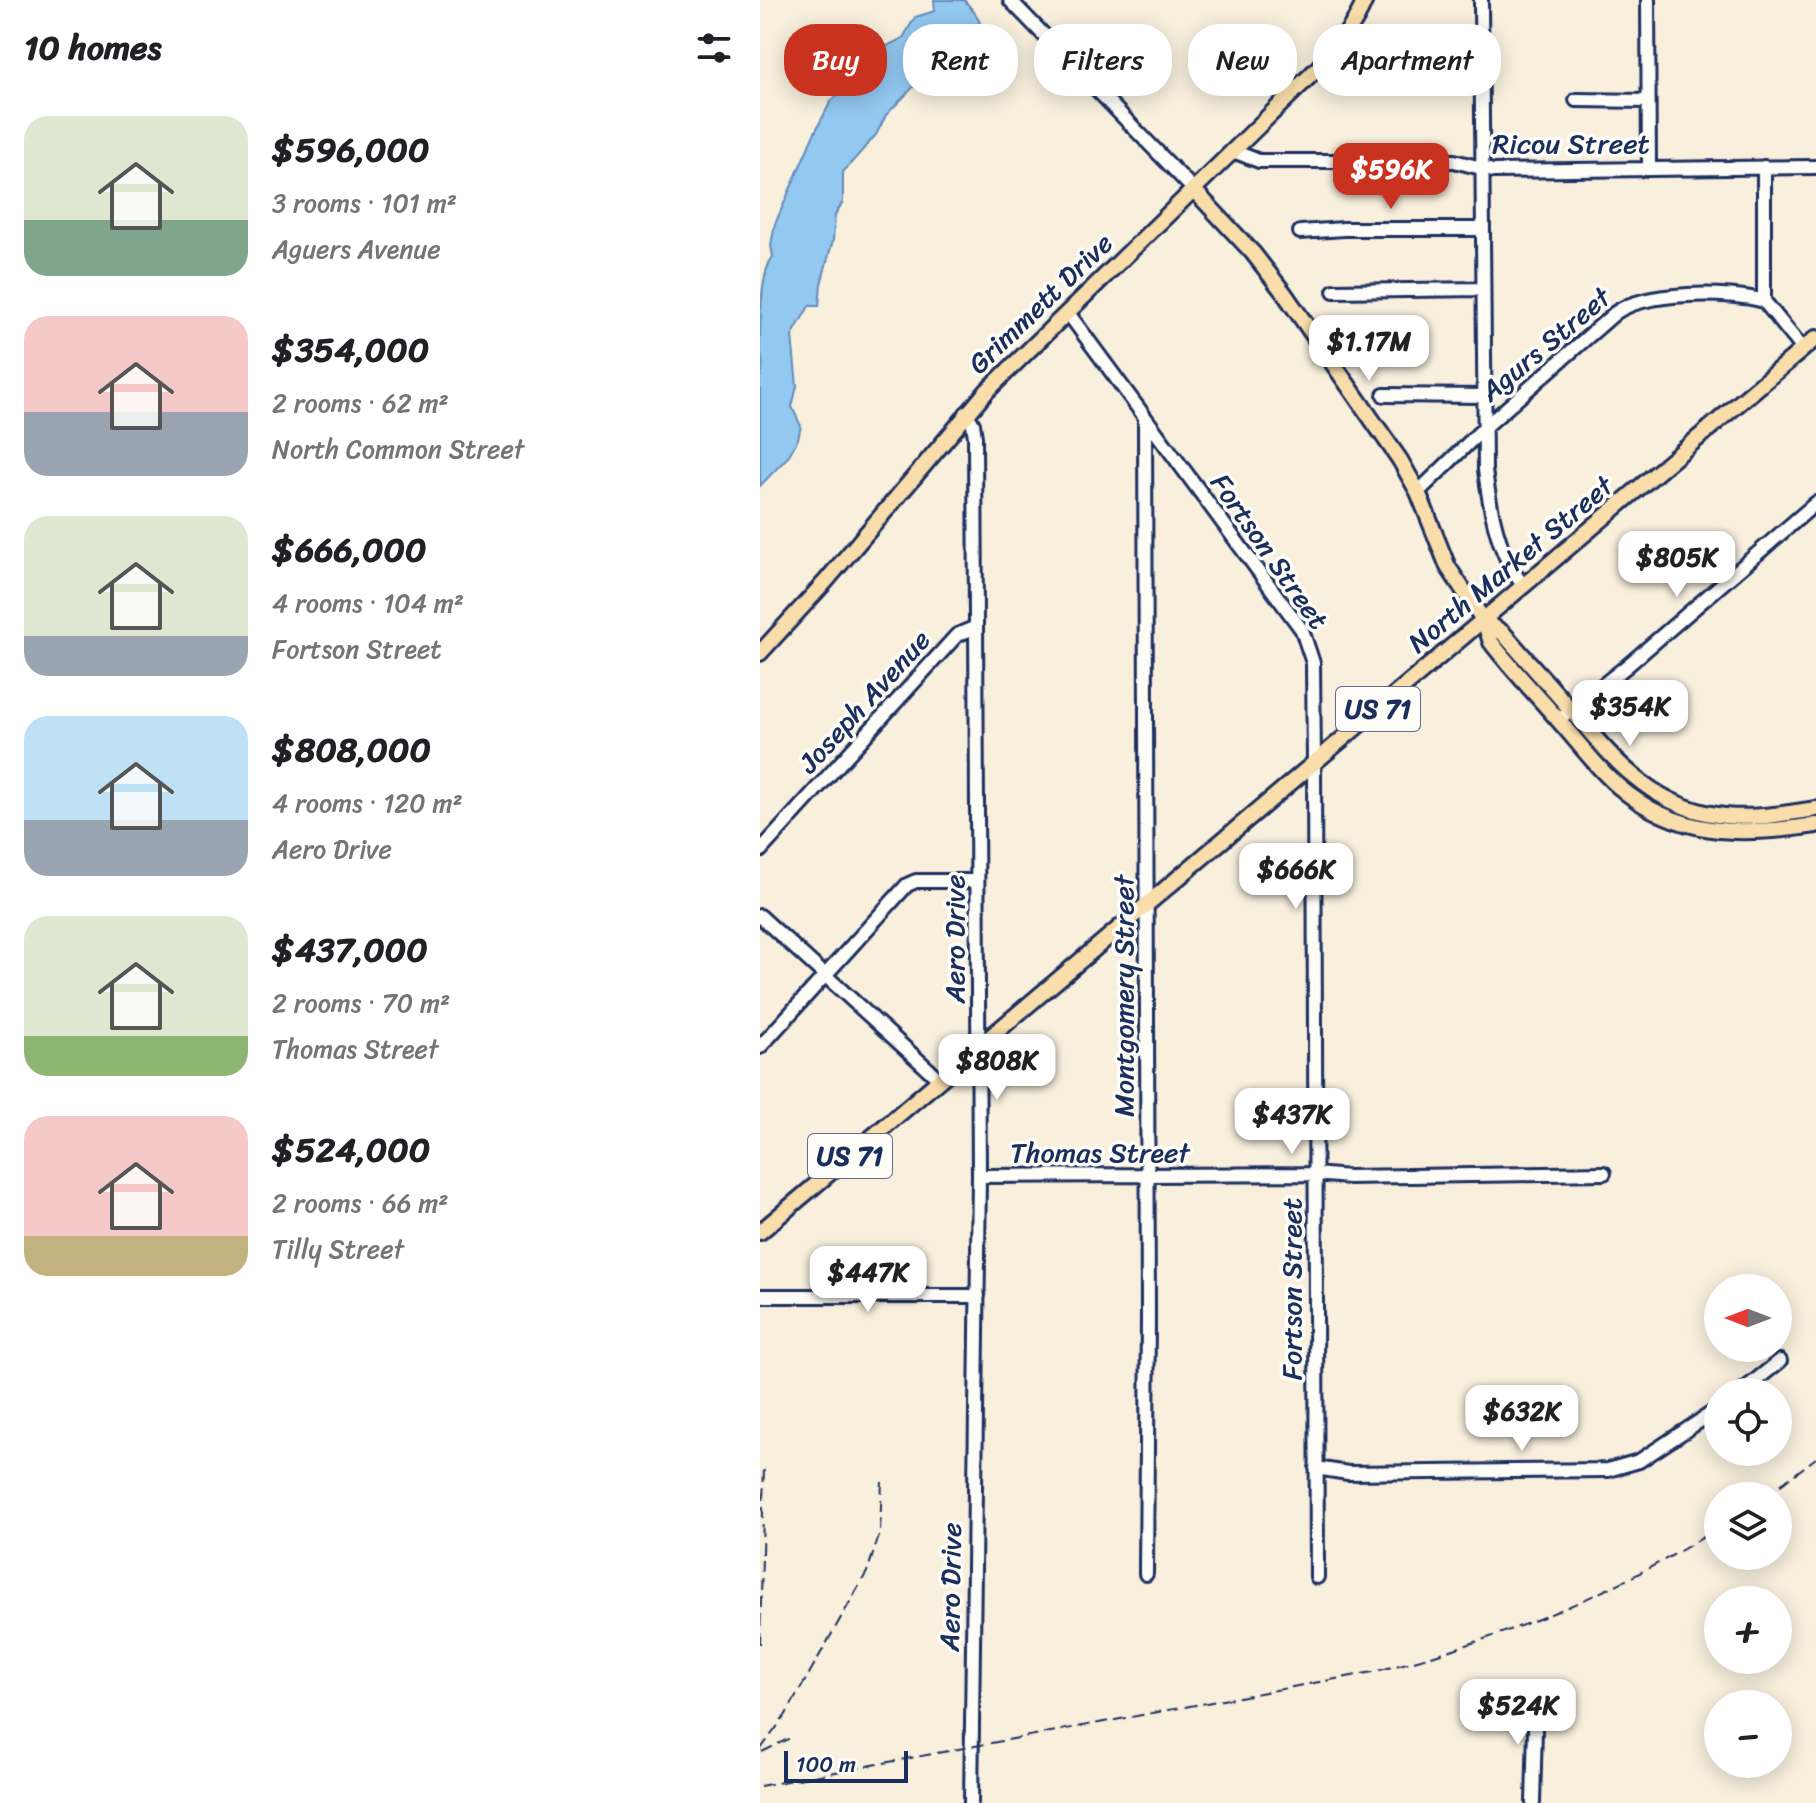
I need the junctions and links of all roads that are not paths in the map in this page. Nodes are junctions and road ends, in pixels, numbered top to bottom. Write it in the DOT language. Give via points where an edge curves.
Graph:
graph roads {
  1 [pos="1010,0"];
  2 [pos="1365,0"];
  3 [pos="1481,0"];
  4 [pos="1648,0"];
  5 [pos="1576,100"];
  6 [pos="1648,101"];
  7 [pos="1233,151"];
  8 [pos="1649,167"];
  9 [pos="1764,167"];
  10 [pos="1816,167"];
  11 [pos="1482,169"];
  12 [pos="1194,190"];
  13 [pos="1483,229"];
  14 [pos="1300,232"];
  15 [pos="1483,289"];
  16 [pos="1334,291"];
  17 [pos="1764,301"];
  18 [pos="1068,313"];
  19 [pos="1816,338"];
  20 [pos="1803,349"];
  21 [pos="1384,395"];
  22 [pos="1484,396"];
  23 [pos="966,413"];
  24 [pos="1145,418"];
  25 [pos="1484,428"];
  26 [pos="1418,492"];
  27 [pos="1816,503"];
  28 [pos="1524,586"];
  29 [pos="1484,621"];
  30 [pos="976,627"];
  31 [pos="760,653"];
  32 [pos="1565,715"];
  33 [pos="1314,763"];
  34 [pos="1816,809"];
  35 [pos="1816,825"];
  36 [pos="760,851"];
  37 [pos="977,881"];
  38 [pos="1146,906"];
  39 [pos="760,916"];
  40 [pos="825,975"];
  41 [pos="979,1046"];
  42 [pos="760,1047"];
  43 [pos="940,1080"];
  44 [pos="1604,1173"];
  45 [pos="1315,1174"];
  46 [pos="1148,1175"];
  47 [pos="979,1176"];
  48 [pos="760,1232"];
  49 [pos="760,1296"];
  50 [pos="978,1296"];
  51 [pos="1779,1362"];
  52 [pos="1759,1378"];
  53 [pos="1704,1418"];
  54 [pos="1316,1468"];
  55 [pos="1146,1574"];
  56 [pos="1317,1577"];
  57 [pos="1536,1691"];
  58 [pos="971,1803"];
  59 [pos="1533,1803"];
  1 -- 12 [label="street"];
  2 -- 7 [label="main road, Grimmett Drive" via="1341,43"];
  3 -- 11 [label="street"];
  4 -- 6 [label="street"];
  5 -- 6 [label="street"];
  6 -- 8 [label="street"];
  7 -- 11 [label="street, Ricou Street" via="1259,161 1454,161"];
  7 -- 12 [label="main road, Grimmett Drive"];
  8 -- 9 [label="street, Ricou Street"];
  8 -- 11 [label="street, Ricou Street"];
  9 -- 10 [label="street, Ricou Street"];
  9 -- 17 [label="street"];
  11 -- 13 [label="street"];
  12 -- 18 [label="main road, Grimmett Drive"];
  12 -- 26 [label="main road" via="1284,293"];
  13 -- 14 [label="street"];
  13 -- 15 [label="street"];
  15 -- 16 [label="street"];
  15 -- 22 [label="street"];
  17 -- 20 [label="street"];
  17 -- 25 [label="street, Agurs Street" via="1704,296 1630,303"];
  18 -- 23 [label="main road, Grimmett Drive"];
  18 -- 24 [label="street, Fortson Street"];
  19 -- 20 [label="main road, North Market Street / US 71"];
  20 -- 28 [label="main road, North Market Street / US 71"];
  21 -- 22 [label="street"];
  22 -- 25 [label="street"];
  23 -- 30 [label="street, Aero Drive" via="975,437"];
  23 -- 31 [label="main road, Grimmett Drive"];
  24 -- 33 [label="street, Fortson Street" via="1306,638 1313,663"];
  24 -- 38 [label="street, Montgomery Street"];
  25 -- 26 [label="street, Agurs Street"];
  25 -- 28 [label="street" via="1490,499 1506,559"];
  26 -- 29 [label="main road" via="1448,567"];
  27 -- 32 [label="street"];
  28 -- 29 [label="main road, North Market Street / US 71"];
  29 -- 32 [label="main road" via="1497,650"];
  29 -- 33 [label="main road, North Market Street / US 71"];
  30 -- 36 [label="street, Joseph Avenue" via="957,635"];
  30 -- 37 [label="street, Aero Drive"];
  32 -- 34 [label="main road" via="1646,788 1675,803 1708,814 1742,817"];
  32 -- 35 [label="main road" via="1618,786 1680,823 1739,833"];
  33 -- 38 [label="main road, North Market Street / US 71"];
  33 -- 45 [label="street, Fortson Street"];
  37 -- 40 [label="street" via="907,885"];
  37 -- 41 [label="street, Aero Drive"];
  38 -- 41 [label="main road, North Market Street / US 71"];
  38 -- 46 [label="street, Montgomery Street"];
  39 -- 40 [label="street"];
  40 -- 42 [label="street"];
  40 -- 43 [label="street"];
  41 -- 43 [label="main road, North Market Street / US 71"];
  41 -- 47 [label="street, Aero Drive"];
  43 -- 48 [label="main road, North Market Street / US 71"];
  44 -- 45 [label="street, Thomas Street"];
  45 -- 46 [label="street, Thomas Street"];
  45 -- 54 [label="street, Fortson Street"];
  46 -- 47 [label="street, Thomas Street"];
  46 -- 55 [label="street, Montgomery Street"];
  47 -- 50 [label="street, Aero Drive"];
  49 -- 50 [label="street"];
  50 -- 58 [label="street, Aero Drive"];
  51 -- 52 [label="street"];
  53 -- 54 [label="street" via="1639,1461 1608,1470 1348,1473"];
  54 -- 56 [label="street, Fortson Street"];
  57 -- 59 [label="street"];
}
